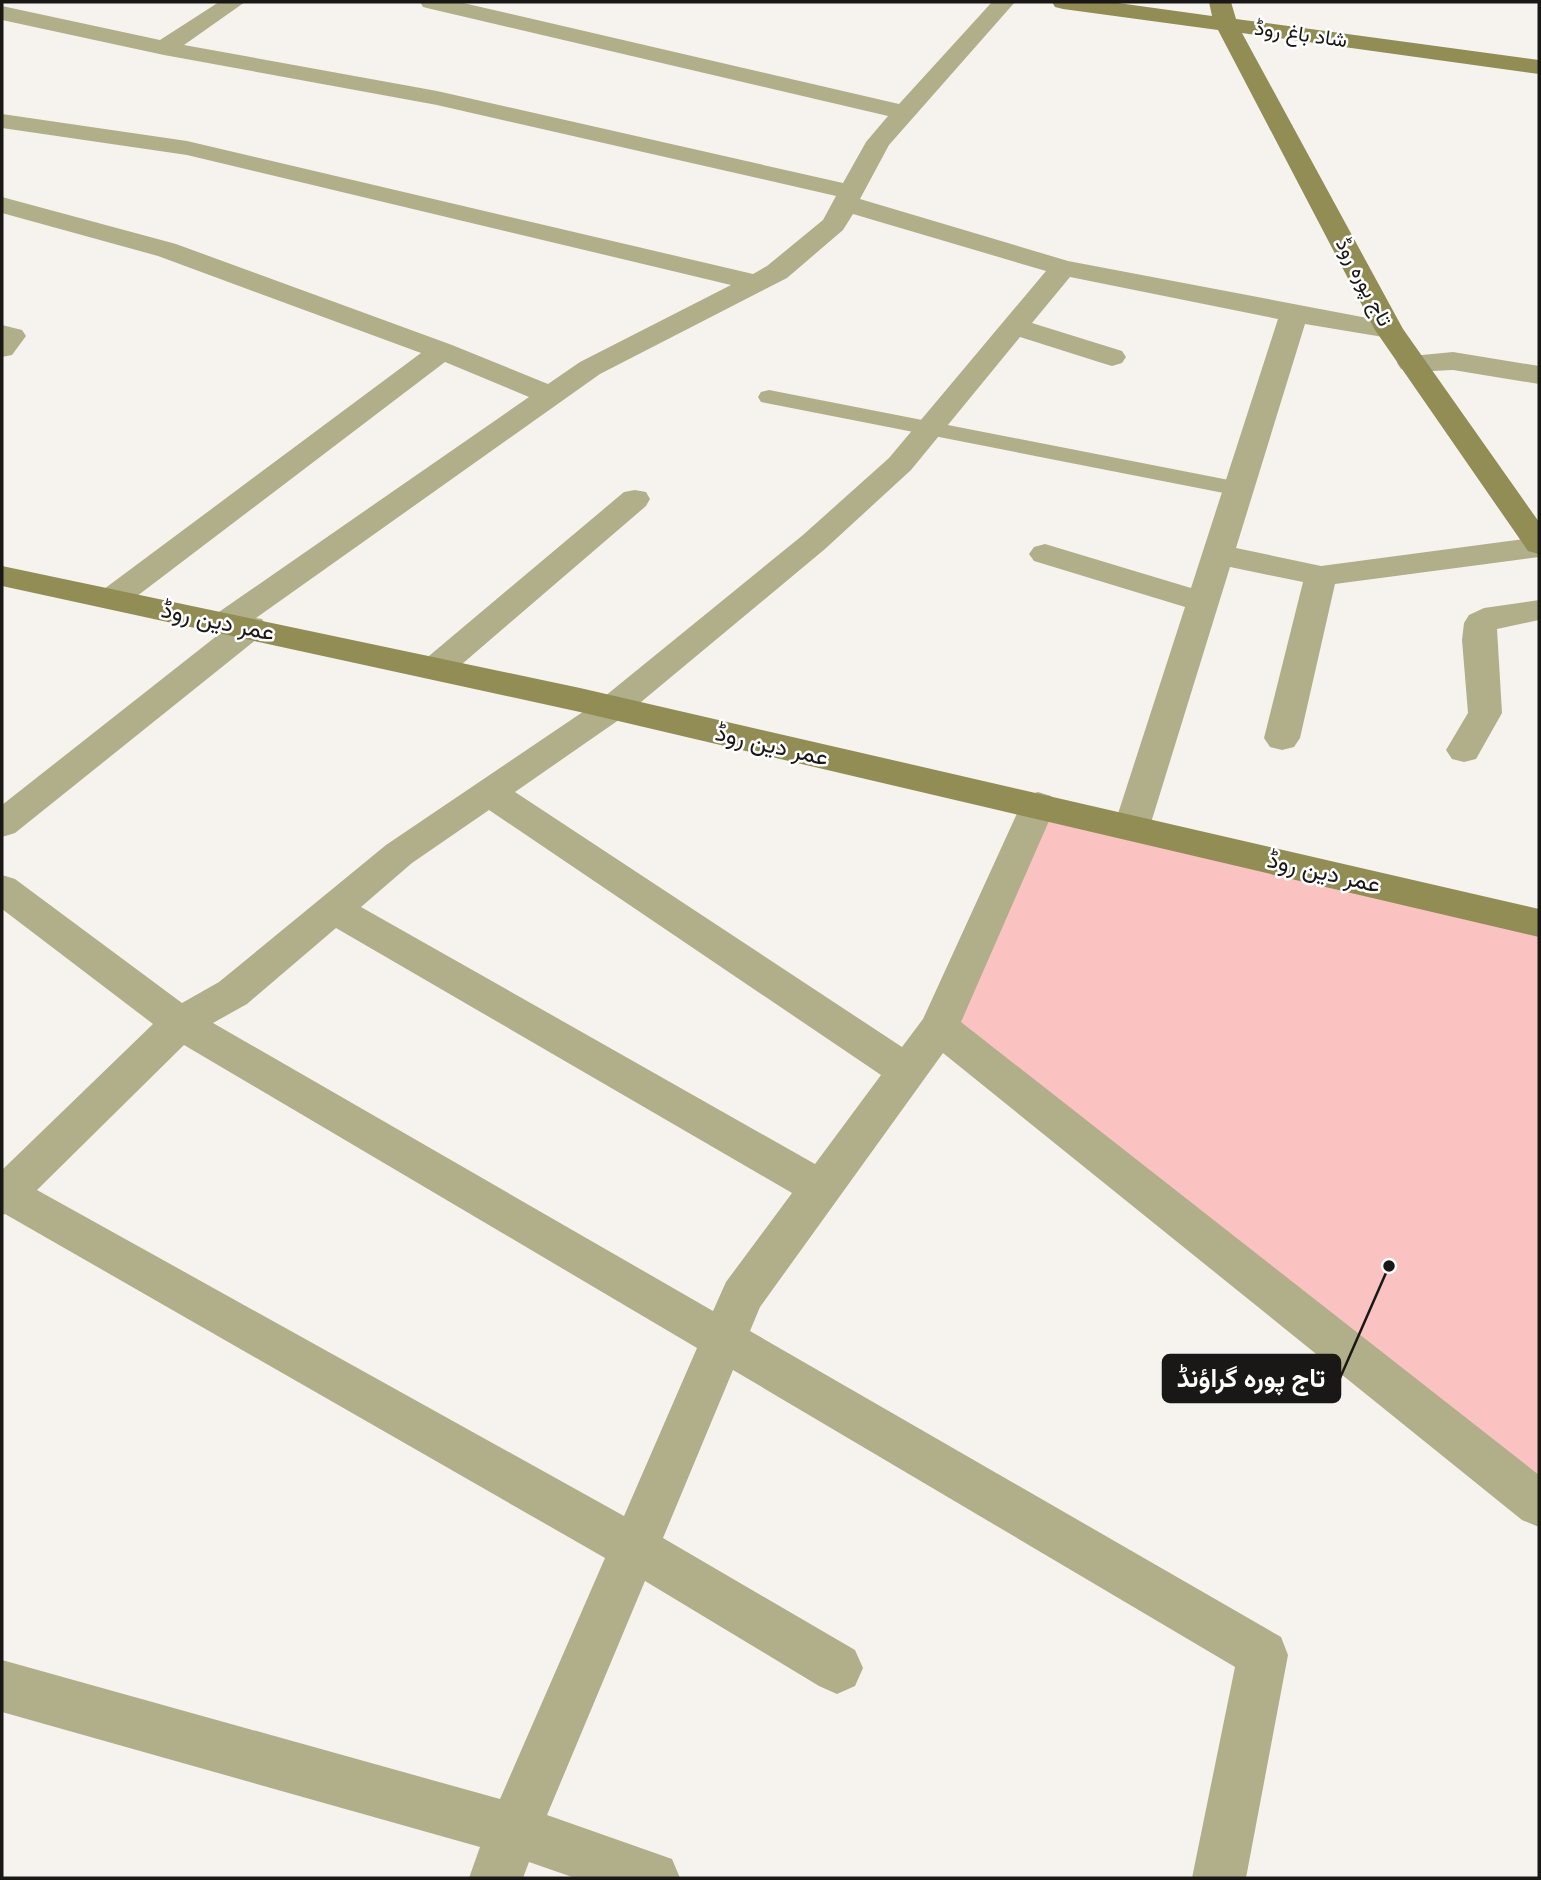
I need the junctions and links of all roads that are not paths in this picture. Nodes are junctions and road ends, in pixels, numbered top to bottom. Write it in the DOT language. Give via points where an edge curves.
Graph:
graph roads {
  1 [pos="234,2"];
  2 [pos="431,2"];
  3 [pos="1004,2"];
  4 [pos="1063,2"];
  5 [pos="2,13"];
  6 [pos="1223,13"];
  7 [pos="164,48"];
  8 [pos="1539,67"];
  9 [pos="904,112"];
  10 [pos="2,121"];
  11 [pos="848,197"];
  12 [pos="2,205"];
  13 [pos="1063,268"];
  14 [pos="758,283"];
  15 [pos="1294,314"];
  16 [pos="1014,326"];
  17 [pos="1389,330"];
  18 [pos="2,333"];
  19 [pos="2,349"];
  20 [pos="442,351"];
  21 [pos="1112,357"];
  22 [pos="1411,363"];
  23 [pos="1539,375"];
  24 [pos="551,396"];
  25 [pos="769,397"];
  26 [pos="930,428"];
  27 [pos="1239,489"];
  28 [pos="635,499"];
  29 [pos="1539,545"];
  30 [pos="1045,554"];
  31 [pos="1218,554"];
  32 [pos="2,576"];
  33 [pos="1321,576"];
  34 [pos="112,599"];
  35 [pos="1203,603"];
  36 [pos="1539,610"];
  37 [pos="239,625"];
  38 [pos="435,669"];
  39 [pos="611,709"];
  40 [pos="1282,738"];
  41 [pos="1464,750"];
  42 [pos="488,792"];
  43 [pos="1038,805"];
  44 [pos="2,824"];
  45 [pos="1132,827"];
  46 [pos="2,889"];
  47 [pos="333,909"];
  48 [pos="1539,923"];
  49 [pos="180,1023"];
  50 [pos="939,1027"];
  51 [pos="906,1071"];
  52 [pos="820,1188"];
  53 [pos="4,1195"];
  54 [pos="723,1341"];
  55 [pos="1539,1504"];
  56 [pos="636,1549"];
  57 [pos="837,1668"];
  58 [pos="2,1686"];
  59 [pos="505,1854"];
  60 [pos="653,1878"];
  61 [pos="1219,1878"];
  1 -- 7 [label="street"];
  2 -- 9 [label="street"];
  3 -- 9 [label="street"];
  4 -- 6 [label="main road, شاد باغ روڈ"];
  5 -- 7 [label="street"];
  6 -- 8 [label="main road, شاد باغ روڈ"];
  6 -- 17 [label="main road, تاج پورہ روڈ"];
  7 -- 11 [label="street" via="436,98"];
  9 -- 11 [label="street" via="878,142"];
  10 -- 14 [label="street" via="187,148"];
  11 -- 13 [label="street"];
  11 -- 14 [label="street" via="834,224"];
  12 -- 20 [label="street" via="167,250"];
  13 -- 15 [label="street"];
  13 -- 16 [label="street"];
  14 -- 24 [label="street" via="590,368"];
  15 -- 17 [label="street"];
  15 -- 27 [label="street"];
  16 -- 21 [label="street"];
  16 -- 26 [label="street"];
  17 -- 22 [label="main road, تاج پورہ روڈ"];
  18 -- 19 [label="street" via="12,337"];
  20 -- 24 [label="street"];
  20 -- 34 [label="street"];
  22 -- 23 [label="street" via="1453,361"];
  22 -- 29 [label="main road, تاج پورہ روڈ"];
  24 -- 37 [label="street"];
  25 -- 26 [label="lane"];
  26 -- 27 [label="lane"];
  26 -- 39 [label="street" via="900,464 814,542"];
  27 -- 31 [label="street"];
  28 -- 38 [label="street"];
  29 -- 33 [label="street"];
  30 -- 35 [label="street"];
  31 -- 33 [label="street"];
  31 -- 35 [label="street"];
  32 -- 34 [label="main road, عمر دین روڈ"];
  33 -- 40 [label="street"];
  34 -- 37 [label="main road, عمر دین روڈ"];
  35 -- 45 [label="street"];
  36 -- 41 [label="street" via="1496,616 1481,623 1485,713"];
  37 -- 38 [label="main road, عمر دین روڈ"];
  37 -- 44 [label="street"];
  38 -- 39 [label="main road, عمر دین روڈ"];
  39 -- 42 [label="street"];
  39 -- 43 [label="main road, عمر دین روڈ"];
  42 -- 47 [label="street" via="399,854"];
  42 -- 51 [label="street"];
  43 -- 45 [label="main road, عمر دین روڈ"];
  43 -- 50 [label="street"];
  45 -- 48 [label="main road, عمر دین روڈ"];
  46 -- 49 [label="street"];
  47 -- 49 [label="street" via="233,993"];
  47 -- 52 [label="street"];
  49 -- 53 [label="street"];
  49 -- 54 [label="street"];
  50 -- 51 [label="street"];
  50 -- 55 [label="street"];
  51 -- 52 [label="street"];
  52 -- 54 [label="street" via="742,1296"];
  53 -- 56 [label="street"];
  54 -- 56 [label="street"];
  54 -- 61 [label="street" via="1264,1655"];
  56 -- 57 [label="street"];
  56 -- 59 [label="street"];
  58 -- 59 [label="street"];
  59 -- 60 [label="street"];
}
